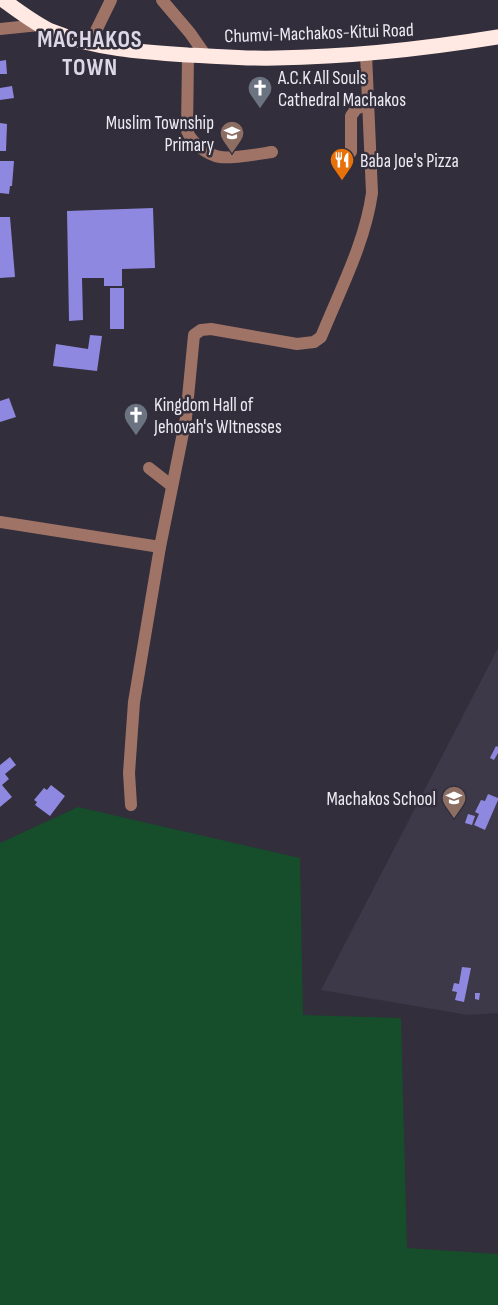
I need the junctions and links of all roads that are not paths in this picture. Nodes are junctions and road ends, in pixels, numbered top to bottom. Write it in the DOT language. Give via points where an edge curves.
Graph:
graph roads {
  1 [pos="3,0"];
  2 [pos="111,0"];
  3 [pos="162,0"];
  4 [pos="39,25"];
  5 [pos="0,28"];
  6 [pos="498,37"];
  7 [pos="90,43"];
  8 [pos="366,54"];
  9 [pos="188,55"];
  10 [pos="206,56"];
  11 [pos="367,104"];
  12 [pos="272,152"];
  13 [pos="351,152"];
  14 [pos="149,468"];
  15 [pos="172,486"];
  16 [pos="0,522"];
  17 [pos="160,547"];
  18 [pos="131,805"];
  1 -- 4 [label="highway, Chumvi-Machakos-Kitui Road"];
  2 -- 7 [label="street"];
  3 -- 10 [label="street"];
  4 -- 5 [label="street"];
  4 -- 7 [label="highway, Chumvi-Machakos-Kitui Road"];
  6 -- 8 [label="highway, Chumvi-Machakos-Kitui Road"];
  7 -- 9 [label="highway, Chumvi-Machakos-Kitui Road" via="131,51"];
  8 -- 10 [label="highway, Chumvi-Machakos-Kitui Road" via="275,58"];
  8 -- 11 [label="street"];
  9 -- 10 [label="highway, Chumvi-Machakos-Kitui Road"];
  9 -- 12 [label="street" via="187,131 190,139 220,157"];
  11 -- 13 [label="street" via="356,109 351,116"];
  11 -- 15 [label="street" via="371,202 355,254 322,336 314,342 297,344 211,329 196,333 186,418"];
  14 -- 15 [label="street"];
  15 -- 17 [label="street"];
  16 -- 17 [label="street"];
  17 -- 18 [label="street" via="133,711 129,773"];
}
